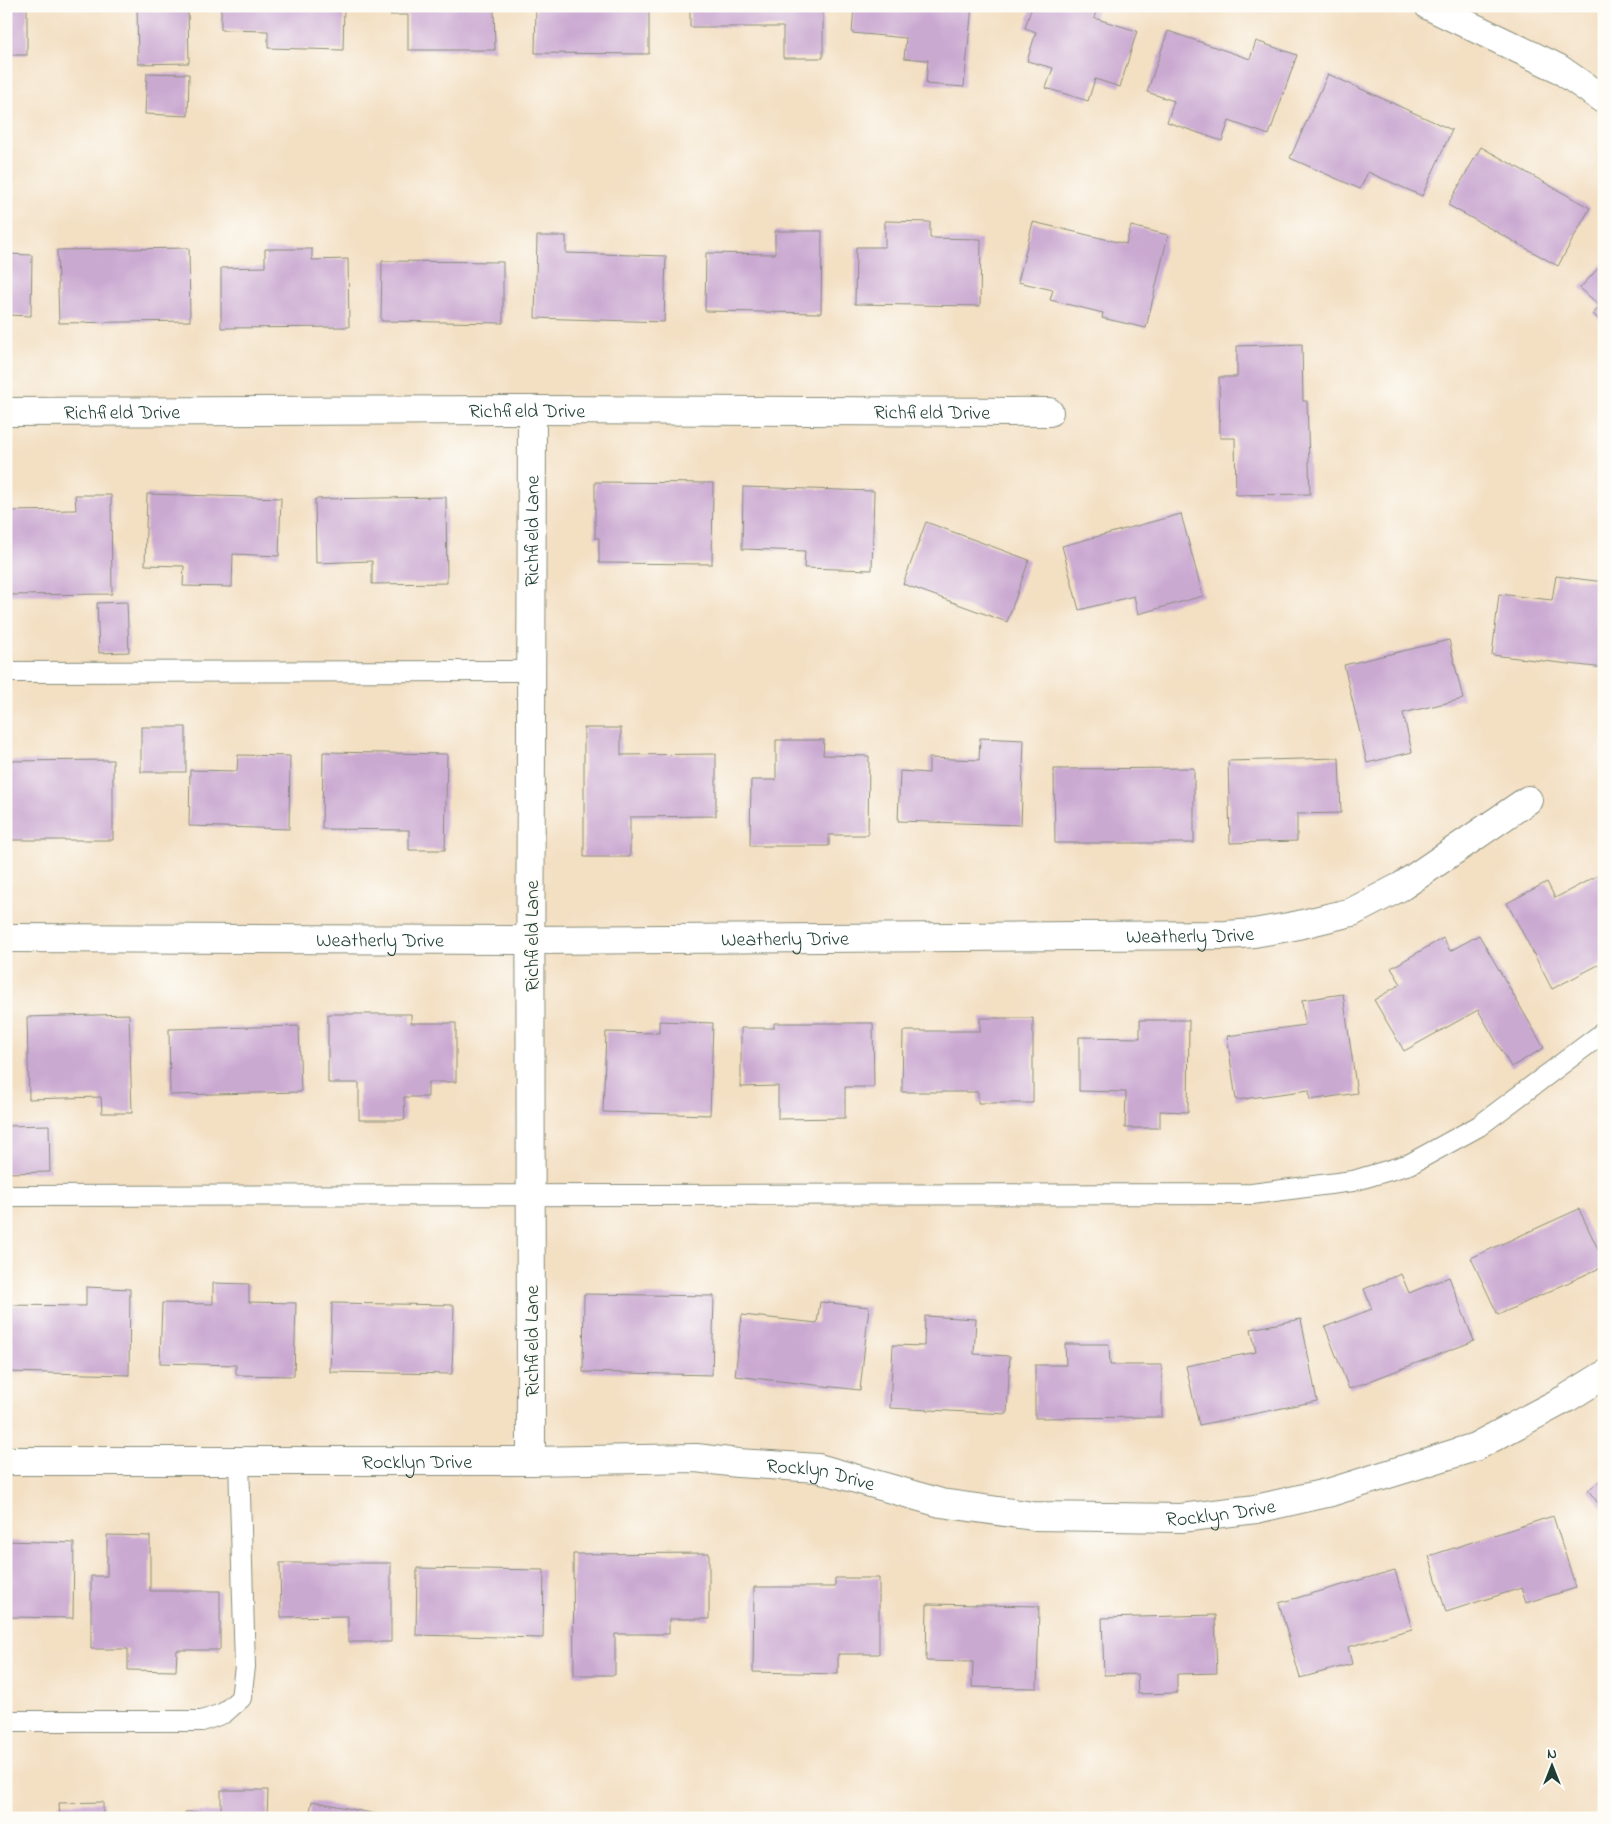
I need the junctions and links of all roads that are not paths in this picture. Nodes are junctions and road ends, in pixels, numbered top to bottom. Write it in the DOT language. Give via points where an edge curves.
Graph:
graph roads {
  1 [pos="1429,6"];
  2 [pos="1604,100"];
  3 [pos="532,410"];
  4 [pos="6,412"];
  5 [pos="1049,412"];
  6 [pos="530,670"];
  7 [pos="6,672"];
  8 [pos="1528,800"];
  9 [pos="6,938"];
  10 [pos="532,940"];
  11 [pos="1604,1032"];
  12 [pos="6,1196"];
  13 [pos="531,1196"];
  14 [pos="1604,1375"];
  15 [pos="6,1460"];
  16 [pos="239,1461"];
  17 [pos="531,1461"];
  18 [pos="6,1721"];
  1 -- 2 [label="street" via="1558,68"];
  3 -- 4 [label="street, Richfield Drive"];
  3 -- 5 [label="street, Richfield Drive"];
  3 -- 6 [label="street, Richfield Lane"];
  6 -- 7 [label="lane"];
  6 -- 10 [label="street, Richfield Lane"];
  8 -- 10 [label="street, Weatherly Drive" via="1402,886 1352,912 1254,933"];
  9 -- 10 [label="street, Weatherly Drive"];
  10 -- 13 [label="street, Richfield Lane"];
  11 -- 13 [label="lane" via="1479,1126 1410,1164 1353,1181 1252,1194"];
  12 -- 13 [label="lane"];
  13 -- 17 [label="street, Richfield Lane"];
  14 -- 17 [label="street, Rocklyn Drive" via="1475,1447 1331,1492 1256,1509 1181,1518 1032,1516 941,1503 818,1468 696,1458"];
  15 -- 16 [label="street, Rocklyn Drive"];
  16 -- 17 [label="street, Rocklyn Drive"];
  16 -- 18 [label="lane" via="245,1667 241,1698 224,1713 202,1721"];
}
